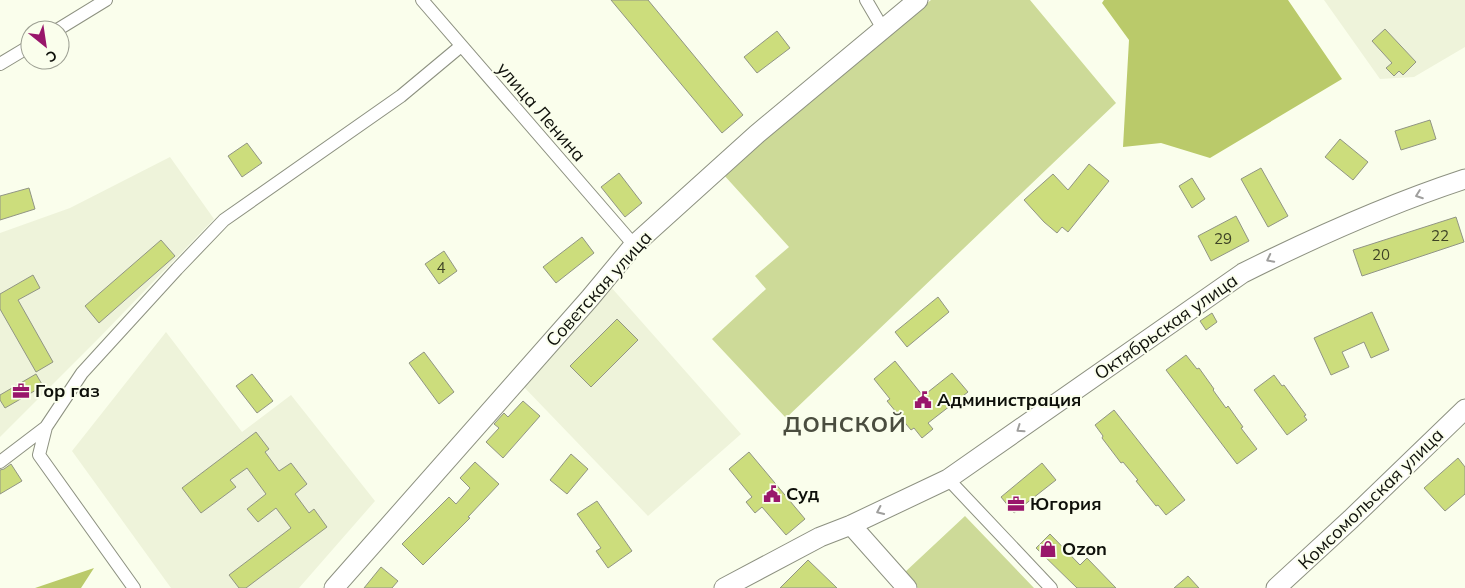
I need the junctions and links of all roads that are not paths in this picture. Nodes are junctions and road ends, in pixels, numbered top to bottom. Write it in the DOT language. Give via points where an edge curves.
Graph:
graph roads {
  1 [pos="106,0"];
  2 [pos="422,0"];
  3 [pos="866,0"];
  4 [pos="918,0"];
  5 [pos="70,22"];
  6 [pos="883,29"];
  7 [pos="460,46"];
  8 [pos="20,52"];
  9 [pos="0,64"];
  10 [pos="1465,179"];
  11 [pos="634,246"];
  12 [pos="1465,408"];
  13 [pos="46,427"];
  14 [pos="0,462"];
  15 [pos="948,479"];
  16 [pos="851,525"];
  17 [pos="134,588"];
  18 [pos="334,588"];
  19 [pos="724,588"];
  20 [pos="907,588"];
  21 [pos="1051,588"];
  22 [pos="1276,588"];
  1 -- 5 [label="street"];
  2 -- 7 [label="street, улица Ленина"];
  3 -- 6 [label="street"];
  4 -- 6 [label="main road, Советская улица"];
  6 -- 11 [label="main road, Советская улица" via="757,134"];
  7 -- 11 [label="street, улица Ленина"];
  7 -- 13 [label="street" via="401,96 224,220 82,373"];
  8 -- 9 [label="street"];
  10 -- 15 [label="main road, Октябрьская улица, one-way" via="1379,210 1243,273"];
  11 -- 18 [label="main road, Советская улица"];
  12 -- 22 [label="main road, Комсомольская улица"];
  13 -- 14 [label="street"];
  13 -- 17 [label="street" via="39,456"];
  15 -- 16 [label="main road, Октябрьская улица, one-way"];
  15 -- 21 [label="street"];
  16 -- 19 [label="main road, Октябрьская улица" via="820,537"];
  16 -- 20 [label="main road"];
}
